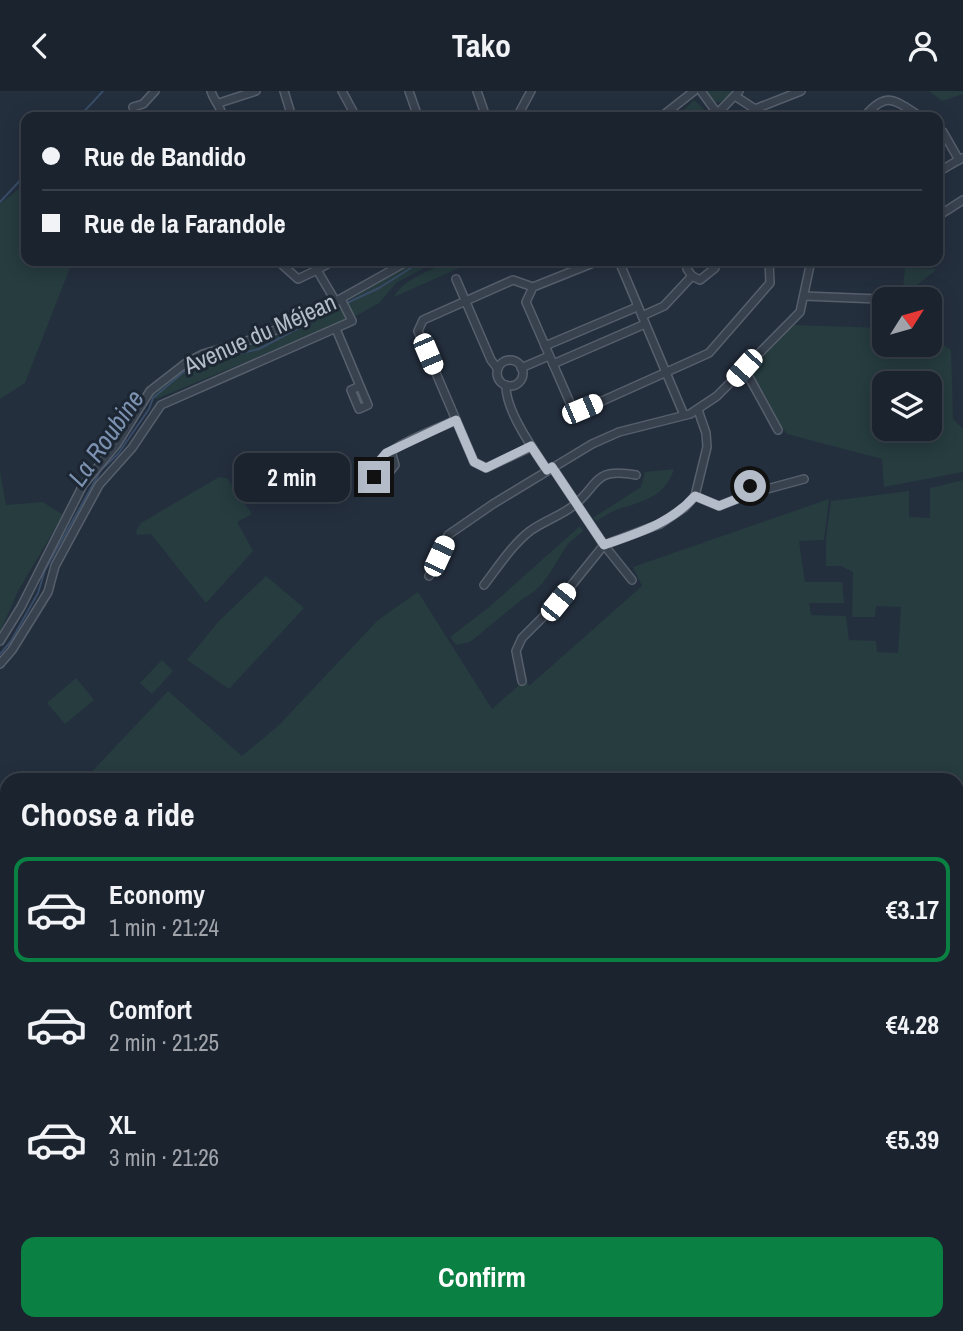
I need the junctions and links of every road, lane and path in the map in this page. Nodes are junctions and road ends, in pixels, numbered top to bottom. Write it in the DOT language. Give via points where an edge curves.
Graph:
graph roads {
  1 [pos="155,91"];
  2 [pos="211,91"];
  3 [pos="256,91"];
  4 [pos="284,91"];
  5 [pos="342,91"];
  6 [pos="410,91"];
  7 [pos="477,91"];
  8 [pos="531,91"];
  9 [pos="694,91"];
  10 [pos="701,91"];
  11 [pos="801,91"];
  12 [pos="737,94"];
  13 [pos="219,103"];
  14 [pos="133,107"];
  15 [pos="222,112"];
  16 [pos="290,112"];
  17 [pos="352,112"];
  18 [pos="416,112"];
  19 [pos="484,112"];
  20 [pos="520,112"];
  21 [pos="668,112"];
  22 [pos="716,112"];
  23 [pos="722,112"];
  24 [pos="868,112"];
  25 [pos="913,112"];
  26 [pos="943,132"];
  27 [pos="961,159"];
  28 [pos="943,169"];
  29 [pos="963,200"];
  30 [pos="943,213"];
  31 [pos="284,266"];
  32 [pos="315,266"];
  33 [pos="324,266"];
  34 [pos="399,266"];
  35 [pos="586,266"];
  36 [pos="621,266"];
  37 [pos="687,266"];
  38 [pos="715,266"];
  39 [pos="769,266"];
  40 [pos="810,266"];
  41 [pos="317,270"];
  42 [pos="692,276"];
  43 [pos="456,279"];
  44 [pos="533,287"];
  45 [pos="804,296"];
  46 [pos="872,299"];
  47 [pos="338,301"];
  48 [pos="466,301"];
  49 [pos="637,307"];
  50 [pos="644,320"];
  51 [pos="336,329"];
  52 [pos="545,346"];
  53 [pos="549,356"];
  54 [pos="553,364"];
  55 [pos="521,368"];
  56 [pos="744,368"];
  57 [pos="498,369"];
  58 [pos="666,373"];
  59 [pos="506,385"];
  60 [pos="360,386"];
  61 [pos="698,410"];
  62 [pos="684,415"];
  63 [pos="456,420"];
  64 [pos="778,431"];
  65 [pos="531,446"];
  66 [pos="391,451"];
  67 [pos="549,469"];
  68 [pos="636,475"];
  69 [pos="804,479"];
  70 [pos="695,496"];
  71 [pos="576,504"];
  72 [pos="604,545"];
  73 [pos="429,576"];
  74 [pos="632,580"];
  75 [pos="484,585"];
  76 [pos="0,641"];
  77 [pos="0,664"];
  78 [pos="522,681"];
  1 -- 14 [label="street"];
  2 -- 13 [label="street"];
  3 -- 13 [label="street"];
  4 -- 16 [label="street"];
  5 -- 17 [label="street"];
  6 -- 18 [label="street"];
  7 -- 19 [label="street"];
  8 -- 20 [label="street"];
  9 -- 21 [label="street"];
  10 -- 22 [label="street"];
  11 -- 12 [label="street" via="755,109"];
  12 -- 23 [label="street"];
  13 -- 15 [label="street"];
  24 -- 25 [label="street" via="883,97"];
  26 -- 27 [label="street"];
  27 -- 28 [label="street"];
  29 -- 30 [label="street"];
  31 -- 41 [label="street" via="298,279"];
  32 -- 41 [label="street"];
  33 -- 41 [label="street"];
  34 -- 47 [label="street, Avenue du Méjean"];
  35 -- 44 [label="street"];
  36 -- 49 [label="street"];
  37 -- 42 [label="street"];
  38 -- 42 [label="street" via="705,279"];
  39 -- 58 [label="street" via="771,283 709,353"];
  40 -- 45 [label="street"];
  41 -- 47 [label="street"];
  42 -- 50 [label="street"];
  43 -- 48 [label="street"];
  44 -- 48 [label="street" via="513,280"];
  44 -- 52 [label="street" via="526,302"];
  45 -- 46 [label="street"];
  45 -- 56 [label="street" via="800,312"];
  47 -- 51 [label="street" via="351,319"];
  47 -- 76 [label="street, Avenue du Méjean" via="296,322 203,354 150,391 117,444 83,485"];
  48 -- 57 [label="street"];
  48 -- 63 [label="street" via="423,320 418,331"];
  49 -- 50 [label="street"];
  49 -- 52 [label="street"];
  50 -- 54 [label="street"];
  50 -- 58 [label="street"];
  51 -- 60 [label="street"];
  51 -- 77 [label="street" via="161,405 99,485 55,566 48,593"];
  52 -- 53 [label="street"];
  53 -- 54 [label="street"];
  53 -- 55 [label="street"];
  54 -- 58 [label="street" via="571,405 582,409"];
  55 -- 57 [label="street" via="511,361"];
  55 -- 59 [label="street" via="521,380"];
  56 -- 61 [label="street"];
  56 -- 64 [label="street"];
  57 -- 59 [label="street" via="498,378"];
  58 -- 62 [label="street"];
  59 -- 65 [label="street"];
  61 -- 62 [label="street"];
  61 -- 70 [label="street" via="707,447"];
  62 -- 67 [label="street" via="620,432"];
  63 -- 65 [label="street" via="474,462 486,468"];
  63 -- 66 [label="street"];
  65 -- 67 [label="street"];
  67 -- 71 [label="street"];
  67 -- 73 [label="street" via="448,535"];
  68 -- 71 [label="street" via="605,474"];
  69 -- 70 [label="street" via="751,489 719,506"];
  70 -- 72 [label="street" via="660,524"];
  71 -- 72 [label="street"];
  71 -- 75 [label="street" via="530,531"];
  72 -- 74 [label="street"];
  72 -- 78 [label="street" via="522,638 516,651"];
}
